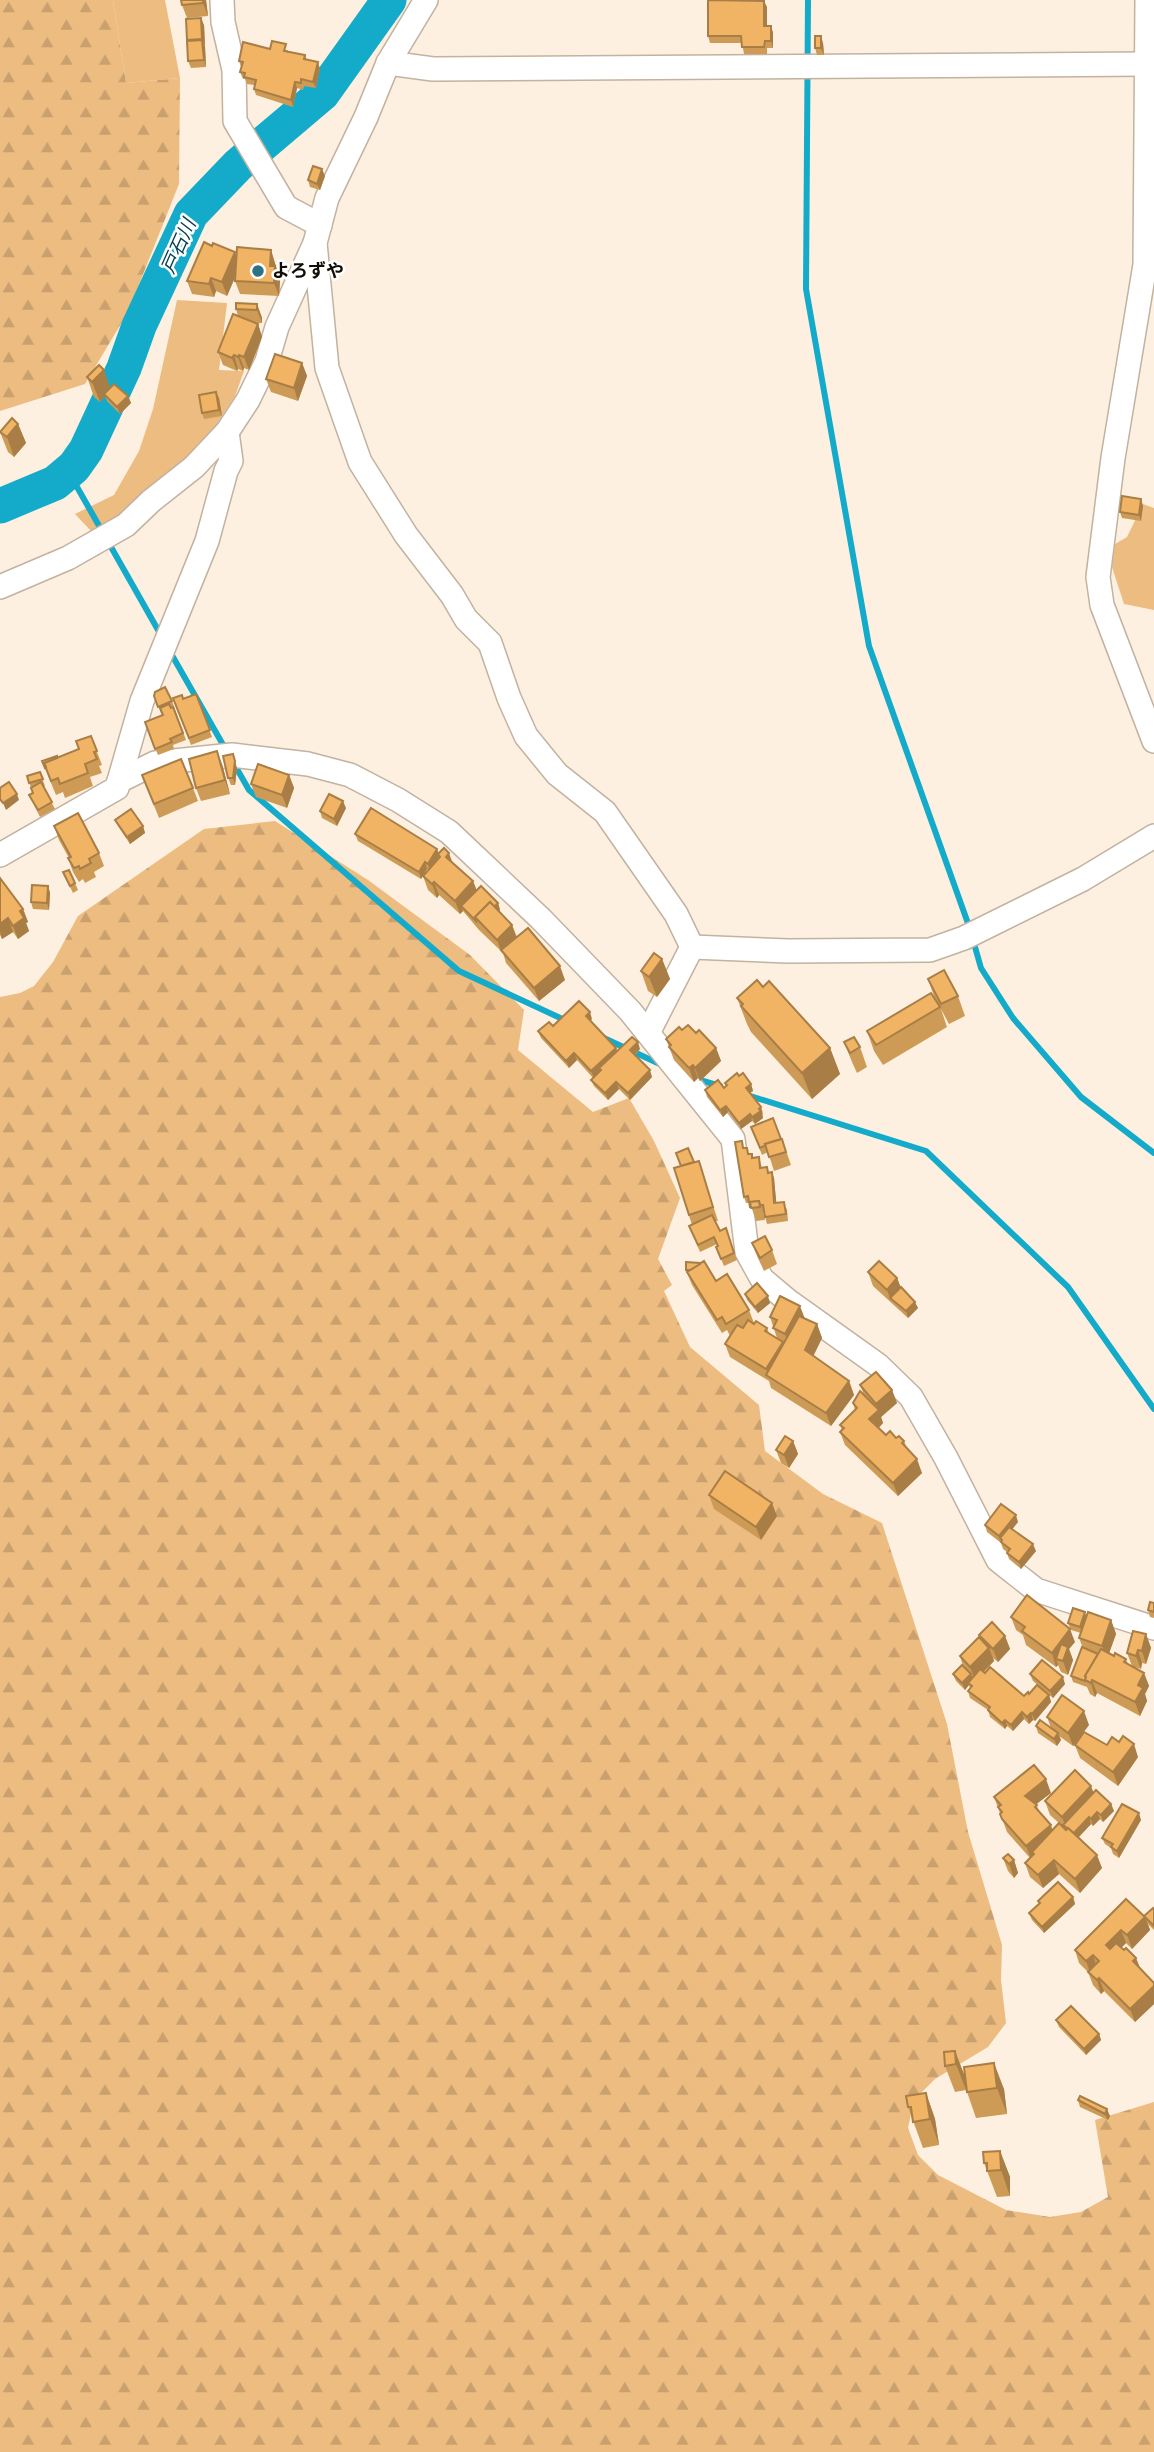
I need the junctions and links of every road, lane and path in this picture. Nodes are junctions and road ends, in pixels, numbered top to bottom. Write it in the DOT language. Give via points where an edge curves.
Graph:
graph roads {
  1 [pos="222,0"];
  2 [pos="426,0"];
  3 [pos="1147,0"];
  4 [pos="388,63"];
  5 [pos="1146,64"];
  6 [pos="318,234"];
  7 [pos="227,432"];
  8 [pos="0,587"];
  9 [pos="1154,741"];
  10 [pos="119,781"];
  11 [pos="1154,836"];
  12 [pos="0,855"];
  13 [pos="692,947"];
  14 [pos="648,1033"];
  15 [pos="1154,1628"];
  1 -- 6 [label="street" via="234,70 235,121 286,207"];
  2 -- 4 [label="street"];
  3 -- 5 [label="street"];
  4 -- 5 [label="street" via="433,69"];
  4 -- 6 [label="street" via="327,198"];
  5 -- 9 [label="street" via="1145,265 1098,577 1102,605"];
  6 -- 7 [label="street" via="267,361"];
  6 -- 13 [label="street" via="327,368 360,462 406,535 466,618 490,643 526,736 557,774 605,812 676,914"];
  7 -- 8 [label="street" via="126,525 68,558"];
  7 -- 10 [label="street" via="231,461 207,541 142,701"];
  10 -- 12 [label="street" via="117,788"];
  10 -- 14 [label="street" via="155,763 232,755 351,775 449,832 541,919"];
  11 -- 13 [label="street" via="1083,879 930,950"];
  13 -- 14 [label="street"];
  14 -- 15 [label="street" via="733,1139 747,1252 762,1279 878,1365 911,1396 998,1560 1035,1590"];
}
